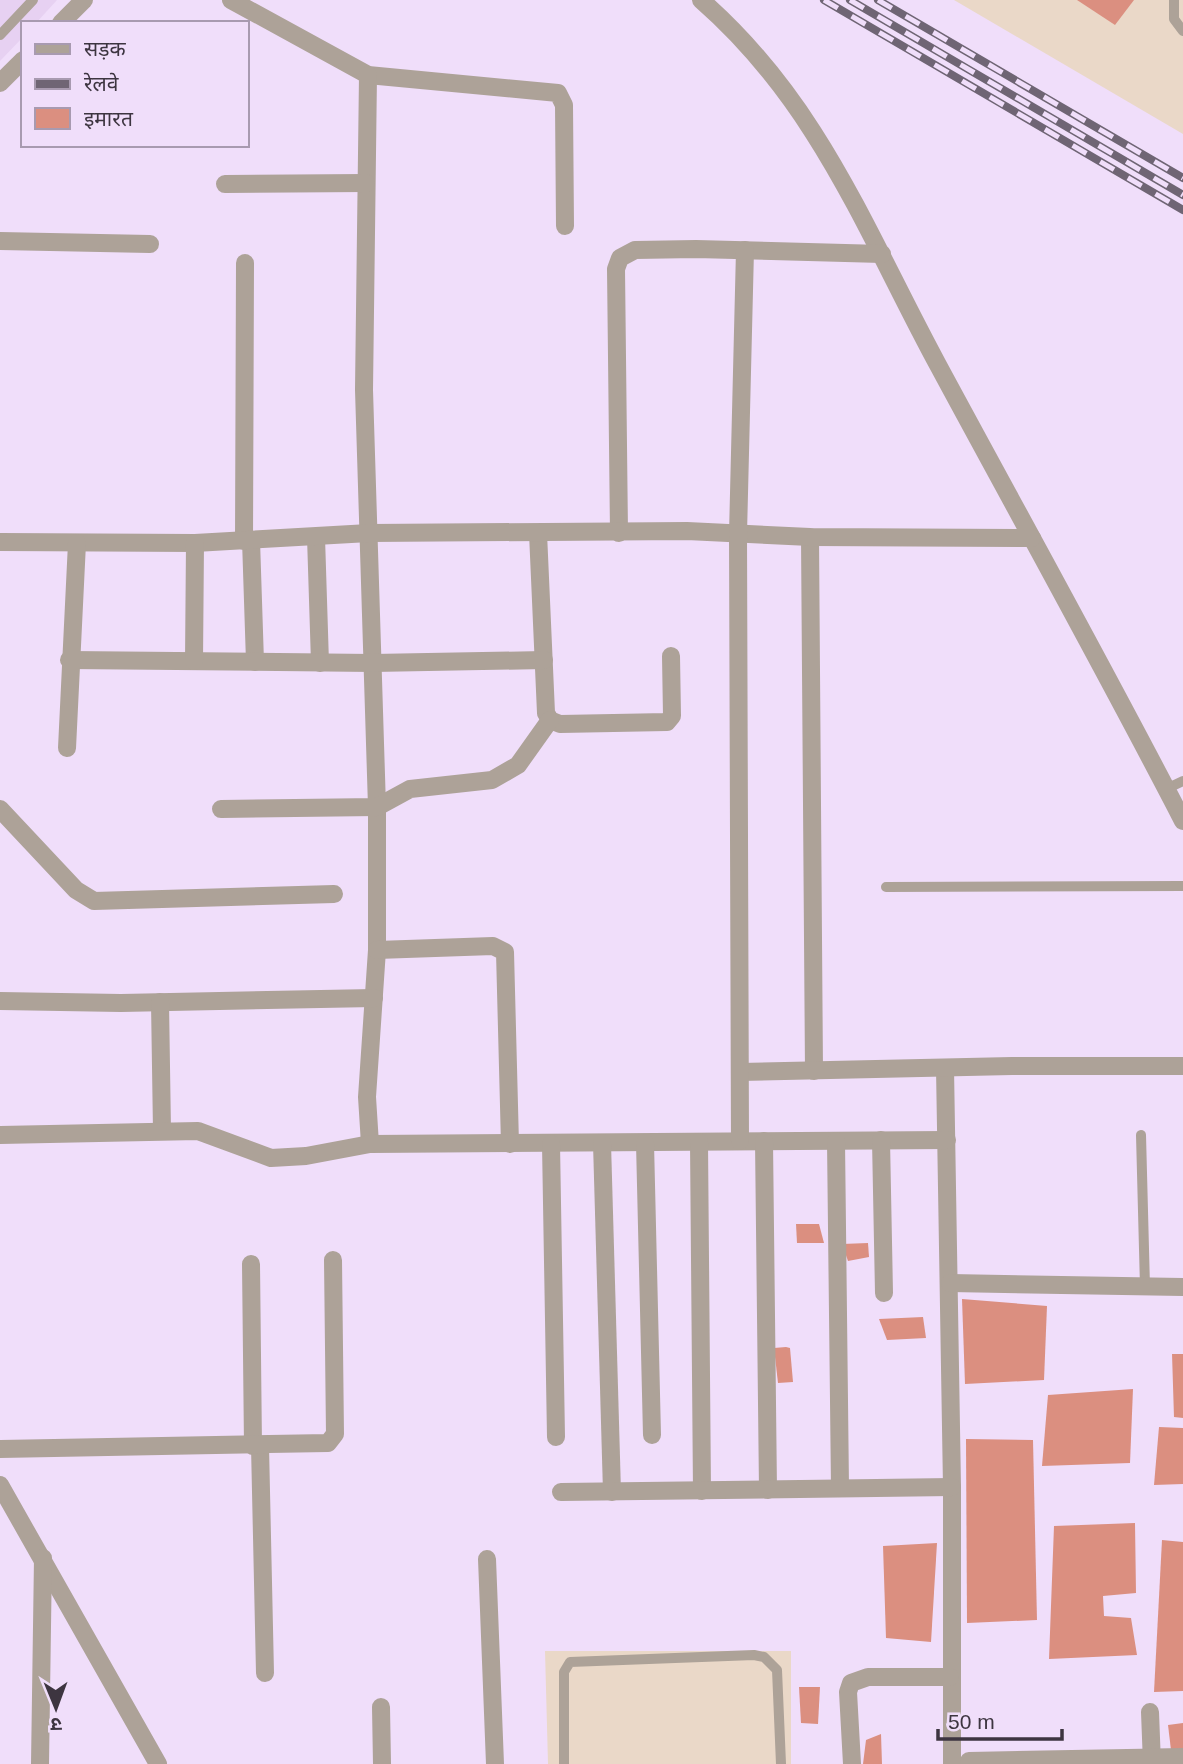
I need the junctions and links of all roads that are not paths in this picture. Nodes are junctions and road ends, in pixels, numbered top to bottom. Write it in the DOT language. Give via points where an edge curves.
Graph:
graph roads {
  1 [pos="33,0"];
  2 [pos="84,0"];
  3 [pos="231,0"];
  4 [pos="701,0"];
  5 [pos="1174,0"];
  6 [pos="63,21"];
  7 [pos="1183,31"];
  8 [pos="0,35"];
  9 [pos="21,62"];
  10 [pos="368,75"];
  11 [pos="0,83"];
  12 [pos="366,183"];
  13 [pos="225,184"];
  14 [pos="565,226"];
  15 [pos="0,242"];
  16 [pos="150,244"];
  17 [pos="745,250"];
  18 [pos="882,254"];
  19 [pos="244,263"];
  20 [pos="369,533"];
  21 [pos="538,533"];
  22 [pos="619,533"];
  23 [pos="738,534"];
  24 [pos="316,537"];
  25 [pos="810,537"];
  26 [pos="1032,538"];
  27 [pos="247,541"];
  28 [pos="0,542"];
  29 [pos="76,543"];
  30 [pos="195,543"];
  31 [pos="671,656"];
  32 [pos="69,660"];
  33 [pos="544,660"];
  34 [pos="194,661"];
  35 [pos="255,662"];
  36 [pos="320,663"];
  37 [pos="373,663"];
  38 [pos="550,720"];
  39 [pos="67,748"];
  40 [pos="1183,780"];
  41 [pos="1166,789"];
  42 [pos="377,807"];
  43 [pos="0,808"];
  44 [pos="221,809"];
  45 [pos="1183,821"];
  46 [pos="1183,886"];
  47 [pos="886,887"];
  48 [pos="334,894"];
  49 [pos="377,950"];
  50 [pos="374,998"];
  51 [pos="0,1001"];
  52 [pos="160,1002"];
  53 [pos="1183,1066"];
  54 [pos="945,1068"];
  55 [pos="814,1071"];
  56 [pos="740,1072"];
  57 [pos="162,1131"];
  58 [pos="0,1135"];
  59 [pos="1140,1135"];
  60 [pos="836,1140"];
  61 [pos="881,1140"];
  62 [pos="947,1140"];
  63 [pos="740,1141"];
  64 [pos="764,1141"];
  65 [pos="699,1142"];
  66 [pos="602,1143"];
  67 [pos="645,1143"];
  68 [pos="370,1144"];
  69 [pos="510,1144"];
  70 [pos="551,1144"];
  71 [pos="333,1260"];
  72 [pos="251,1264"];
  73 [pos="950,1283"];
  74 [pos="1145,1287"];
  75 [pos="1183,1287"];
  76 [pos="884,1293"];
  77 [pos="652,1435"];
  78 [pos="556,1437"];
  79 [pos="257,1446"];
  80 [pos="0,1449"];
  81 [pos="0,1485"];
  82 [pos="841,1487"];
  83 [pos="952,1487"];
  84 [pos="768,1490"];
  85 [pos="702,1491"];
  86 [pos="561,1492"];
  87 [pos="612,1492"];
  88 [pos="43,1558"];
  89 [pos="487,1559"];
  90 [pos="265,1673"];
  91 [pos="950,1677"];
  92 [pos="381,1707"];
  93 [pos="1150,1712"];
  94 [pos="1183,1757"];
  95 [pos="1151,1761"];
  96 [pos="961,1763"];
  97 [pos="40,1764"];
  98 [pos="158,1764"];
  99 [pos="382,1764"];
  100 [pos="495,1764"];
  101 [pos="564,1764"];
  102 [pos="781,1764"];
  103 [pos="852,1764"];
  1 -- 8 [label="lane"];
  2 -- 6 [label="street"];
  3 -- 10 [label="street"];
  4 -- 18 [label="street" via="730,25 794,101 849,188"];
  5 -- 7 [label="lane" via="1174,19"];
  9 -- 11 [label="street"];
  10 -- 12 [label="street"];
  10 -- 14 [label="street" via="558,93 564,105"];
  12 -- 13 [label="street"];
  12 -- 20 [label="street" via="363,390"];
  15 -- 16 [label="street"];
  17 -- 18 [label="street"];
  17 -- 22 [label="street" via="635,250 617,263"];
  17 -- 23 [label="street"];
  18 -- 26 [label="street"];
  19 -- 27 [label="street"];
  20 -- 21 [label="street"];
  20 -- 24 [label="street"];
  20 -- 37 [label="street"];
  21 -- 22 [label="street"];
  21 -- 33 [label="street"];
  22 -- 23 [label="street"];
  23 -- 25 [label="street"];
  23 -- 56 [label="street"];
  24 -- 27 [label="street"];
  24 -- 36 [label="street"];
  25 -- 26 [label="street"];
  25 -- 55 [label="street"];
  26 -- 41 [label="street"];
  27 -- 30 [label="street"];
  27 -- 35 [label="street"];
  28 -- 29 [label="street"];
  29 -- 30 [label="street"];
  29 -- 32 [label="street"];
  30 -- 34 [label="street"];
  31 -- 38 [label="street" via="671,716 667,722 560,724"];
  32 -- 34 [label="street"];
  32 -- 39 [label="street"];
  33 -- 37 [label="street"];
  33 -- 38 [label="street"];
  34 -- 35 [label="street"];
  35 -- 36 [label="street"];
  36 -- 37 [label="street"];
  37 -- 42 [label="street"];
  38 -- 42 [label="street" via="531,751 508,773 492,780 410,789"];
  40 -- 41 [label="lane"];
  41 -- 45 [label="street"];
  42 -- 44 [label="street"];
  42 -- 49 [label="street"];
  43 -- 48 [label="street" via="76,890 94,901"];
  46 -- 47 [label="lane"];
  49 -- 50 [label="street"];
  49 -- 69 [label="street" via="493,946 505,952"];
  50 -- 52 [label="street"];
  50 -- 68 [label="street" via="367,1081"];
  51 -- 52 [label="street"];
  52 -- 57 [label="street"];
  53 -- 54 [label="street"];
  54 -- 55 [label="street"];
  54 -- 62 [label="street"];
  55 -- 56 [label="street"];
  56 -- 63 [label="street"];
  57 -- 58 [label="street"];
  57 -- 68 [label="street" via="198,1131 271,1158"];
  59 -- 74 [label="lane"];
  60 -- 61 [label="street"];
  60 -- 64 [label="street"];
  60 -- 82 [label="street"];
  61 -- 62 [label="street"];
  61 -- 76 [label="street"];
  62 -- 73 [label="street"];
  63 -- 64 [label="street"];
  63 -- 65 [label="street"];
  64 -- 84 [label="street"];
  65 -- 67 [label="street"];
  65 -- 85 [label="street"];
  66 -- 67 [label="street"];
  66 -- 70 [label="street"];
  66 -- 87 [label="street"];
  67 -- 77 [label="street"];
  68 -- 69 [label="street"];
  69 -- 70 [label="street"];
  70 -- 78 [label="street"];
  71 -- 79 [label="street" via="333,1440 322,1445"];
  72 -- 79 [label="street"];
  73 -- 74 [label="street"];
  73 -- 83 [label="street"];
  74 -- 75 [label="street"];
  79 -- 80 [label="street"];
  79 -- 90 [label="street"];
  81 -- 88 [label="street"];
  82 -- 83 [label="street"];
  82 -- 84 [label="street"];
  83 -- 91 [label="street"];
  84 -- 85 [label="street"];
  85 -- 87 [label="street"];
  86 -- 87 [label="street"];
  88 -- 97 [label="street"];
  88 -- 98 [label="street"];
  89 -- 100 [label="street"];
  91 -- 96 [label="street"];
  91 -- 103 [label="street" via="868,1677 851,1683"];
  92 -- 99 [label="street"];
  93 -- 95 [label="street"];
  94 -- 95 [label="street"];
  95 -- 96 [label="street"];
  101 -- 102 [label="lane" via="564,1672 570,1662 754,1656 764,1657 777,1670"];
}
